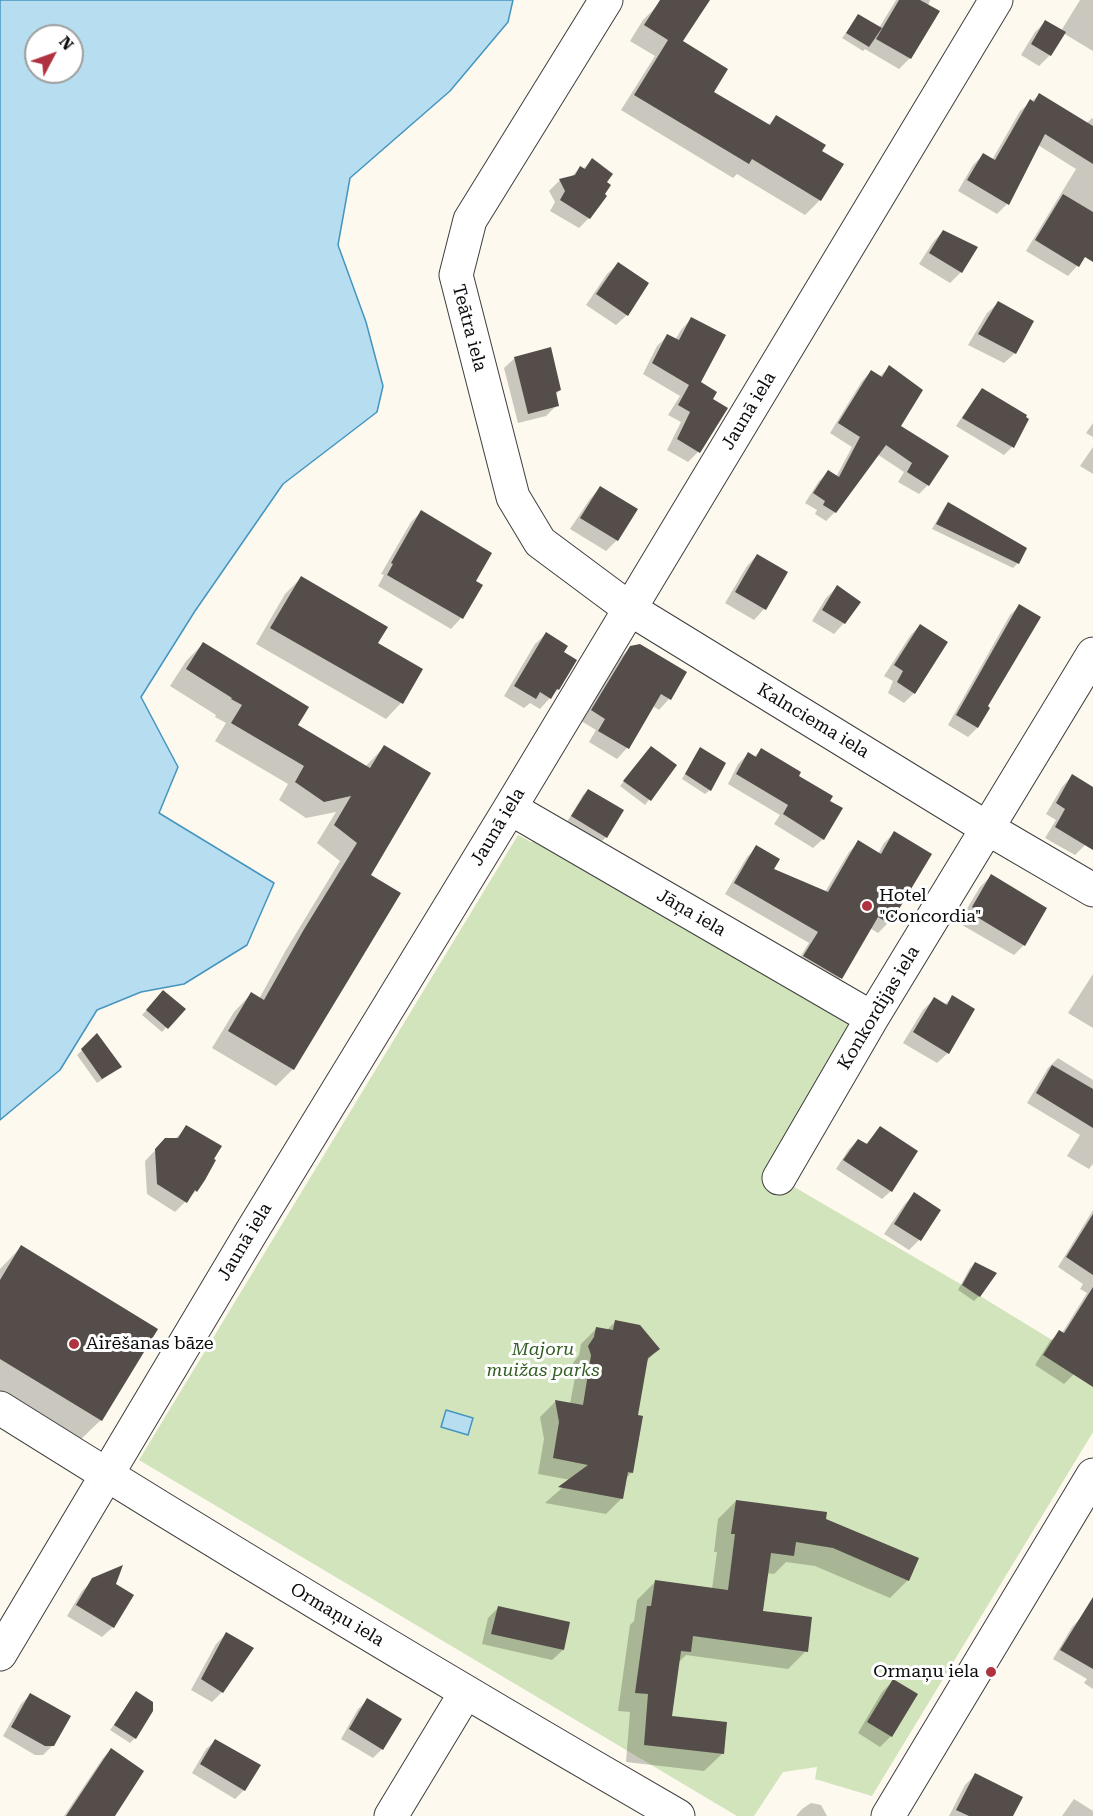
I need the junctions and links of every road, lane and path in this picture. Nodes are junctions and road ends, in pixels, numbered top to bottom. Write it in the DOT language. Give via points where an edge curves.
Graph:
graph roads {
  1 [pos="606,0"];
  2 [pos="996,0"];
  3 [pos="540,542"];
  4 [pos="630,609"];
  5 [pos="1093,654"];
  6 [pos="510,808"];
  7 [pos="987,828"];
  8 [pos="1093,890"];
  9 [pos="872,1018"];
  10 [pos="779,1178"];
  11 [pos="0,1408"];
  12 [pos="107,1475"];
  13 [pos="1093,1475"];
  14 [pos="0,1654"];
  15 [pos="466,1692"];
  16 [pos="391,1816"];
  17 [pos="678,1816"];
  18 [pos="888,1816"];
  1 -- 3 [label="street, Teātra iela" via="470,220 456,275 513,497"];
  2 -- 4 [label="street, Jaunā iela"];
  3 -- 4 [label="street, Kalnciema iela"];
  4 -- 6 [label="street, Jaunā iela"];
  4 -- 7 [label="street, Kalnciema iela"];
  5 -- 7 [label="street, Konkordijas iela"];
  6 -- 9 [label="street, Jāņa iela"];
  6 -- 12 [label="street, Jaunā iela"];
  7 -- 8 [label="street, Kalnciema iela"];
  7 -- 9 [label="street, Konkordijas iela"];
  9 -- 10 [label="street, Konkordijas iela"];
  11 -- 12 [label="street, Ormaņu iela"];
  12 -- 14 [label="street, Jaunā iela"];
  12 -- 15 [label="street, Ormaņu iela"];
  13 -- 18 [label="street"];
  15 -- 16 [label="street"];
  15 -- 17 [label="street, Ormaņu iela"];
}
